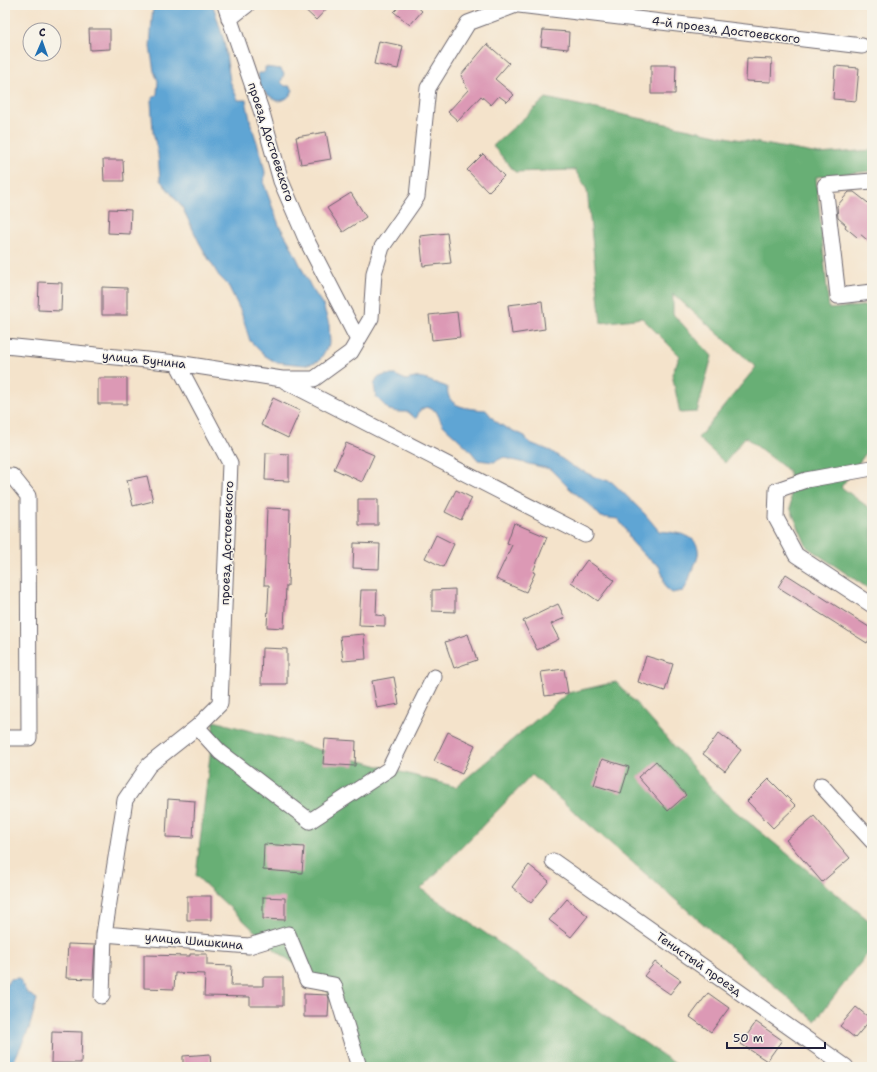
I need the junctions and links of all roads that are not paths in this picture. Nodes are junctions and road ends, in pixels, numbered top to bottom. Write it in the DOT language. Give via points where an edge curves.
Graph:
graph roads {
  1 [pos="247,5"];
  2 [pos="517,5"];
  3 [pos="227,12"];
  4 [pos="862,46"];
  5 [pos="872,181"];
  6 [pos="872,292"];
  7 [pos="358,340"];
  8 [pos="5,346"];
  9 [pos="177,363"];
  10 [pos="282,379"];
  11 [pos="872,468"];
  12 [pos="8,476"];
  13 [pos="584,535"];
  14 [pos="872,605"];
  15 [pos="434,677"];
  16 [pos="197,727"];
  17 [pos="5,738"];
  18 [pos="821,785"];
  19 [pos="872,841"];
  20 [pos="553,862"];
  21 [pos="104,934"];
  22 [pos="102,996"];
  23 [pos="359,1067"];
  24 [pos="846,1067"];
  1 -- 3 [label="street"];
  2 -- 4 [label="street, 4-й проезд Достоевского"];
  2 -- 7 [label="street, 4-й проезд Достоевского" via="468,23 428,88 417,197 382,247 374,273 371,318"];
  3 -- 7 [label="street, проезд Достоевского" via="262,113 281,181 306,239"];
  5 -- 6 [label="street" via="825,185 838,296"];
  7 -- 10 [label="street, 4-й проезд Достоевского" via="351,352 314,379"];
  8 -- 9 [label="street, улица Бунина"];
  9 -- 10 [label="street, улица Бунина"];
  9 -- 16 [label="street, проезд Достоевского" via="230,463 220,704"];
  10 -- 13 [label="street"];
  11 -- 14 [label="street" via="806,480 777,490 776,518 796,555"];
  12 -- 17 [label="street" via="28,496 28,738"];
  15 -- 16 [label="street" via="389,769 310,822 220,752"];
  16 -- 21 [label="street" via="149,765 125,800"];
  18 -- 19 [label="street"];
  20 -- 24 [label="street, Тенистый проезд"];
  21 -- 22 [label="street"];
  21 -- 23 [label="street, улица Шишкина" via="249,946 288,934 307,980 334,985"];
}
